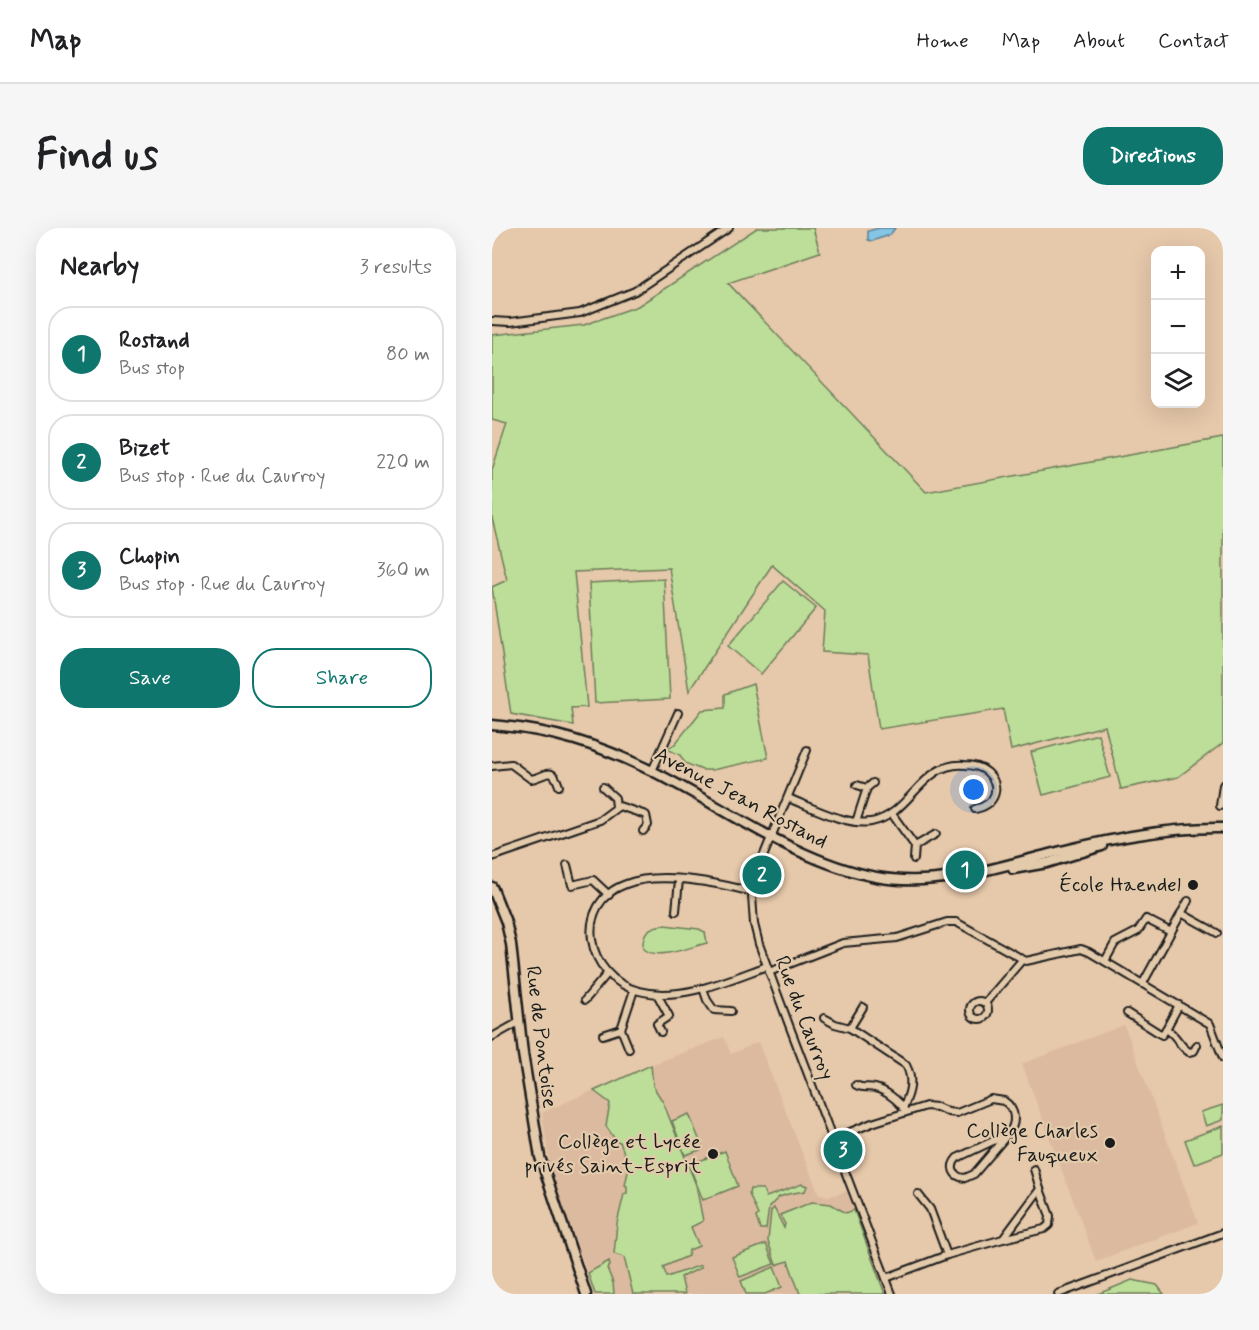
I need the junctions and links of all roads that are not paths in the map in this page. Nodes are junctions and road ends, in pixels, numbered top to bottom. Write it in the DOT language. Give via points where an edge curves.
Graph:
graph roads {
  1 [pos="729,228"];
  2 [pos="492,321"];
  3 [pos="678,713"];
  4 [pos="492,725"];
  5 [pos="807,750"];
  6 [pos="492,766"];
  7 [pos="652,771"];
  8 [pos="873,783"];
  9 [pos="1223,784"];
  10 [pos="857,785"];
  11 [pos="559,786"];
  12 [pos="603,787"];
  13 [pos="867,788"];
  14 [pos="788,798"];
  15 [pos="1220,806"];
  16 [pos="616,807"];
  17 [pos="975,808"];
  18 [pos="892,814"];
  19 [pos="856,822"];
  20 [pos="1223,828"];
  21 [pos="643,831"];
  22 [pos="936,834"];
  23 [pos="771,836"];
  24 [pos="915,846"];
  25 [pos="492,856"];
  26 [pos="914,859"];
  27 [pos="567,865"];
  28 [pos="679,880"];
  29 [pos="492,887"];
  30 [pos="752,892"];
  31 [pos="609,895"];
  32 [pos="1188,901"];
  33 [pos="676,911"];
  34 [pos="1181,913"];
  35 [pos="1171,932"];
  36 [pos="1217,933"];
  37 [pos="1022,960"];
  38 [pos="1104,961"];
  39 [pos="768,969"];
  40 [pos="608,974"];
  41 [pos="1143,983"];
  42 [pos="703,988"];
  43 [pos="634,990"];
  44 [pos="657,994"];
  45 [pos="585,1000"];
  46 [pos="985,1003"];
  47 [pos="1179,1005"];
  48 [pos="863,1007"];
  49 [pos="731,1011"];
  50 [pos="1127,1013"];
  51 [pos="824,1018"];
  52 [pos="519,1022"];
  53 [pos="850,1028"];
  54 [pos="621,1029"];
  55 [pos="1166,1029"];
  56 [pos="661,1032"];
  57 [pos="603,1035"];
  58 [pos="492,1037"];
  59 [pos="1197,1045"];
  60 [pos="629,1049"];
  61 [pos="1223,1058"];
  62 [pos="855,1085"];
  63 [pos="904,1110"];
  64 [pos="1008,1134"];
  65 [pos="833,1139"];
  66 [pos="1034,1169"];
  67 [pos="1040,1189"];
  68 [pos="918,1194"];
  69 [pos="1223,1233"];
  70 [pos="1003,1239"];
  71 [pos="947,1255"];
  72 [pos="886,1278"];
  73 [pos="586,1294"];
  74 [pos="892,1294"];
  75 [pos="1058,1294"];
  1 -- 2 [label="street" via="635,291 580,313"];
  3 -- 7 [label="street"];
  4 -- 7 [label="street, Avenue Jean Rostand" via="563,735"];
  5 -- 14 [label="street, Rue du Caurroy"];
  6 -- 11 [label="street" via="507,763 529,778 550,773"];
  7 -- 23 [label="street, Avenue Jean Rostand"];
  8 -- 13 [label="street"];
  9 -- 15 [label="street"];
  10 -- 13 [label="street"];
  12 -- 16 [label="street" via="615,798"];
  13 -- 19 [label="street"];
  14 -- 19 [label="street"];
  14 -- 23 [label="street, Rue du Caurroy"];
  16 -- 21 [label="street" via="644,813 648,822"];
  16 -- 25 [label="street" via="600,820"];
  17 -- 18 [label="street" via="992,801 992,779 981,768 957,765 933,773"];
  18 -- 19 [label="street"];
  18 -- 24 [label="street"];
  20 -- 23 [label="street, Avenue Jean Rostand" via="1190,828 1092,844 977,874 932,881 877,877 831,864"];
  22 -- 24 [label="street"];
  23 -- 30 [label="street, Rue du Caurroy"];
  24 -- 26 [label="street"];
  27 -- 31 [label="street" via="572,885 593,880"];
  28 -- 30 [label="street"];
  28 -- 31 [label="street" via="632,882"];
  28 -- 33 [label="street"];
  29 -- 52 [label="street, Rue de Pontoise" via="509,936"];
  30 -- 39 [label="street, Rue du Caurroy" via="754,924"];
  31 -- 40 [label="street" via="596,912 591,937 596,958"];
  32 -- 34 [label="street"];
  34 -- 35 [label="street"];
  34 -- 36 [label="street"];
  35 -- 38 [label="street" via="1146,918 1138,931 1115,943"];
  35 -- 41 [label="street"];
  37 -- 38 [label="street" via="1084,949"];
  37 -- 39 [label="street" via="954,921 897,938 843,943"];
  37 -- 46 [label="street"];
  38 -- 41 [label="street"];
  39 -- 42 [label="street"];
  39 -- 65 [label="street, Rue du Caurroy"];
  40 -- 43 [label="street"];
  40 -- 45 [label="street"];
  41 -- 47 [label="street"];
  42 -- 44 [label="street"];
  42 -- 49 [label="street" via="714,1010"];
  43 -- 44 [label="street"];
  43 -- 54 [label="street"];
  44 -- 56 [label="street" via="669,1016 657,1024"];
  47 -- 55 [label="street"];
  47 -- 61 [label="street" via="1210,1024"];
  48 -- 53 [label="street"];
  50 -- 55 [label="street" via="1162,1035"];
  51 -- 53 [label="street"];
  52 -- 58 [label="street"];
  52 -- 73 [label="street, Rue de Pontoise" via="540,1157"];
  53 -- 63 [label="street" via="906,1065 911,1087"];
  54 -- 57 [label="street"];
  54 -- 60 [label="street"];
  55 -- 59 [label="street" via="1189,1052"];
  62 -- 63 [label="street" via="878,1089"];
  63 -- 64 [label="street" via="929,1106 961,1113 991,1099 1001,1099 1013,1113 1014,1125"];
  63 -- 65 [label="street"];
  64 -- 64 [label="street" via="957,1158 954,1174 971,1176"];
  65 -- 72 [label="street, Rue du Caurroy"];
  66 -- 67 [label="street"];
  67 -- 70 [label="street"];
  67 -- 70 [label="street" via="1050,1216 1049,1225"];
  68 -- 71 [label="street" via="930,1209"];
  69 -- 75 [label="street"];
  70 -- 71 [label="street"];
  71 -- 72 [label="street"];
  72 -- 74 [label="street, Rue du Caurroy"];
}
